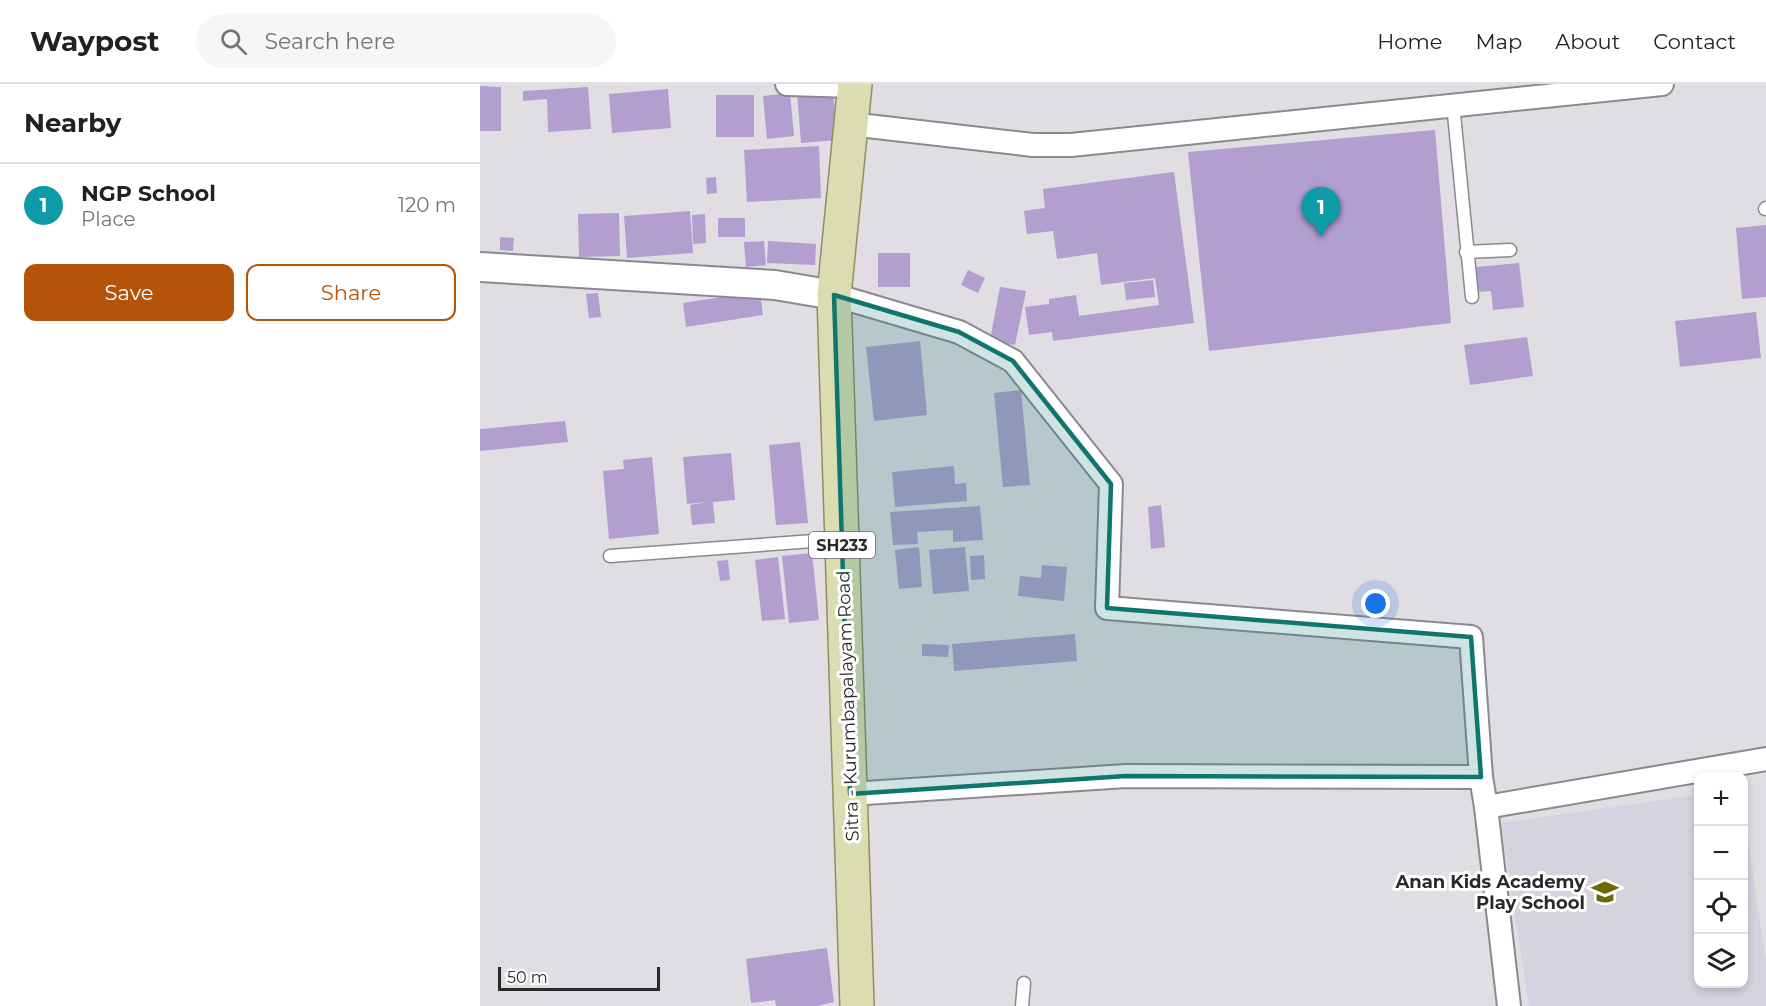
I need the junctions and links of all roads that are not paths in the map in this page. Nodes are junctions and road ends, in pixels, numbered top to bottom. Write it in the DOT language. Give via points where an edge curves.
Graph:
graph roads {
  1 [pos="788,84"];
  2 [pos="1662,84"];
  3 [pos="855,85"];
  4 [pos="1453,104"];
  5 [pos="850,124"];
  6 [pos="1510,250"];
  7 [pos="1466,252"];
  8 [pos="480,267"];
  9 [pos="834,295"];
  10 [pos="1472,297"];
  11 [pos="842,539"];
  12 [pos="610,556"];
  13 [pos="1766,759"];
  14 [pos="1481,777"];
  15 [pos="850,794"];
  16 [pos="1486,807"];
  17 [pos="1024,982"];
  18 [pos="857,1006"];
  19 [pos="1022,1006"];
  20 [pos="1509,1006"];
  1 -- 3 [label="street"];
  2 -- 4 [label="street"];
  3 -- 5 [label="main road, Sitra - Kurumbapalayam Road / SH233"];
  4 -- 5 [label="street" via="1071,145 1033,145"];
  4 -- 7 [label="lane"];
  5 -- 9 [label="main road, Sitra - Kurumbapalayam Road / SH233"];
  6 -- 7 [label="lane"];
  7 -- 10 [label="lane"];
  8 -- 9 [label="street" via="775,285"];
  9 -- 11 [label="main road, Sitra - Kurumbapalayam Road / SH233"];
  9 -- 14 [label="street" via="959,332 1013,361 1111,484 1107,608 1471,637"];
  11 -- 12 [label="lane"];
  11 -- 15 [label="main road, Sitra - Kurumbapalayam Road / SH233"];
  13 -- 16 [label="street"];
  14 -- 15 [label="street" via="1126,776"];
  14 -- 16 [label="street"];
  15 -- 18 [label="main road, Sitra - Kurumbapalayam Road / SH233"];
  16 -- 20 [label="street"];
  17 -- 19 [label="lane"];
}
